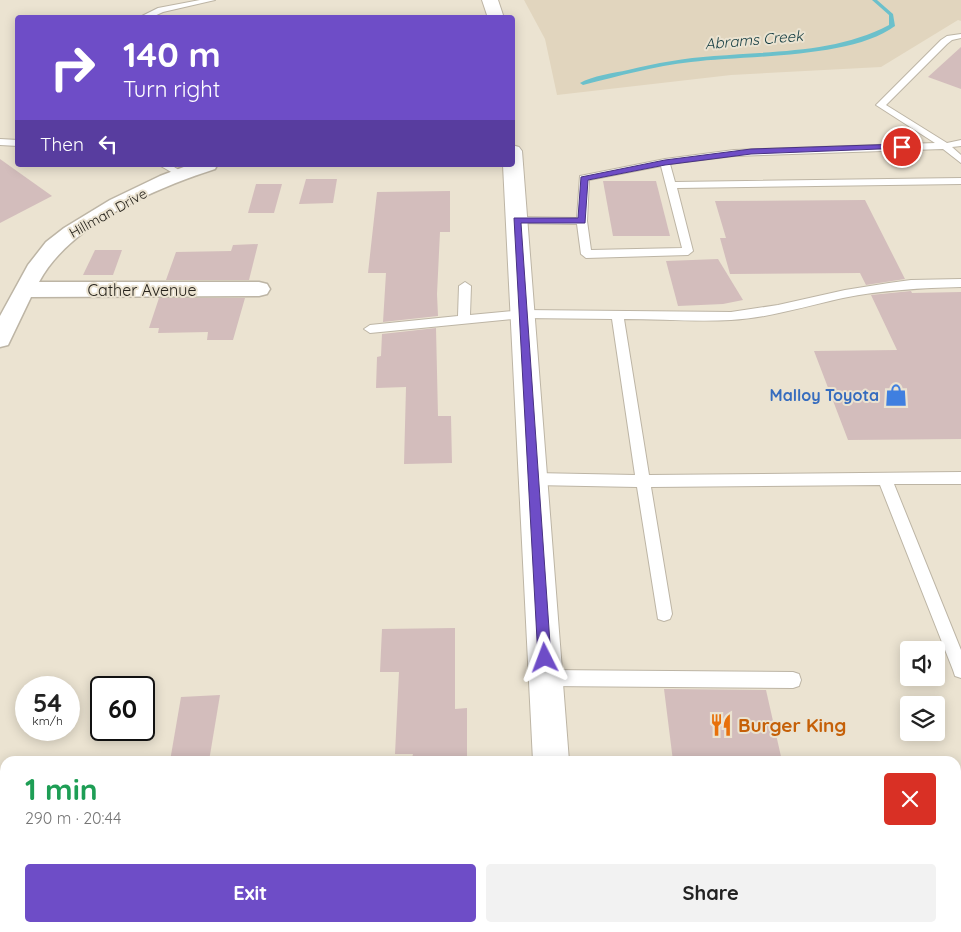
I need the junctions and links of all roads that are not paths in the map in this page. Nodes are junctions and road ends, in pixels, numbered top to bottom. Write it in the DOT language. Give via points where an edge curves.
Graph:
graph roads {
  1 [pos="211,0"];
  2 [pos="490,0"];
  3 [pos="149,15"];
  4 [pos="495,15"];
  5 [pos="961,36"];
  6 [pos="0,142"];
  7 [pos="15,143"];
  8 [pos="961,143"];
  9 [pos="945,146"];
  10 [pos="961,160"];
  11 [pos="665,162"];
  12 [pos="194,167"];
  13 [pos="514,167"];
  14 [pos="172,170"];
  15 [pos="961,181"];
  16 [pos="671,185"];
  17 [pos="517,220"];
  18 [pos="582,221"];
  19 [pos="961,284"];
  20 [pos="465,286"];
  21 [pos="259,289"];
  22 [pos="25,290"];
  23 [pos="523,314"];
  24 [pos="617,315"];
  25 [pos="464,320"];
  26 [pos="370,329"];
  27 [pos="0,338"];
  28 [pos="961,478"];
  29 [pos="534,479"];
  30 [pos="885,479"];
  31 [pos="645,481"];
  32 [pos="664,614"];
  33 [pos="961,670"];
  34 [pos="546,678"];
  35 [pos="793,680"];
  36 [pos="551,756"];
  1 -- 3 [label="lane"];
  2 -- 4 [label="main road"];
  5 -- 9 [label="lane" via="944,42 880,105"];
  6 -- 7 [label="lane"];
  8 -- 9 [label="lane"];
  9 -- 10 [label="lane"];
  9 -- 11 [label="lane" via="751,152"];
  11 -- 16 [label="lane"];
  11 -- 18 [label="lane" via="584,178"];
  12 -- 14 [label="street, Hillman Drive"];
  13 -- 17 [label="main road"];
  14 -- 22 [label="street, Hillman Drive" via="74,229 55,244"];
  15 -- 16 [label="lane"];
  16 -- 18 [label="lane" via="688,251 586,254"];
  17 -- 18 [label="lane"];
  17 -- 23 [label="main road"];
  19 -- 24 [label="lane" via="889,287 731,316"];
  20 -- 25 [label="lane"];
  21 -- 22 [label="street, Cather Avenue"];
  22 -- 27 [label="street, Hillman Drive"];
  23 -- 24 [label="lane"];
  23 -- 25 [label="lane"];
  23 -- 29 [label="main road"];
  24 -- 31 [label="lane"];
  25 -- 26 [label="lane"];
  28 -- 30 [label="lane"];
  29 -- 31 [label="lane"];
  29 -- 34 [label="main road"];
  30 -- 31 [label="lane"];
  30 -- 33 [label="lane"];
  31 -- 32 [label="lane"];
  34 -- 35 [label="lane"];
  34 -- 36 [label="main road"];
}
